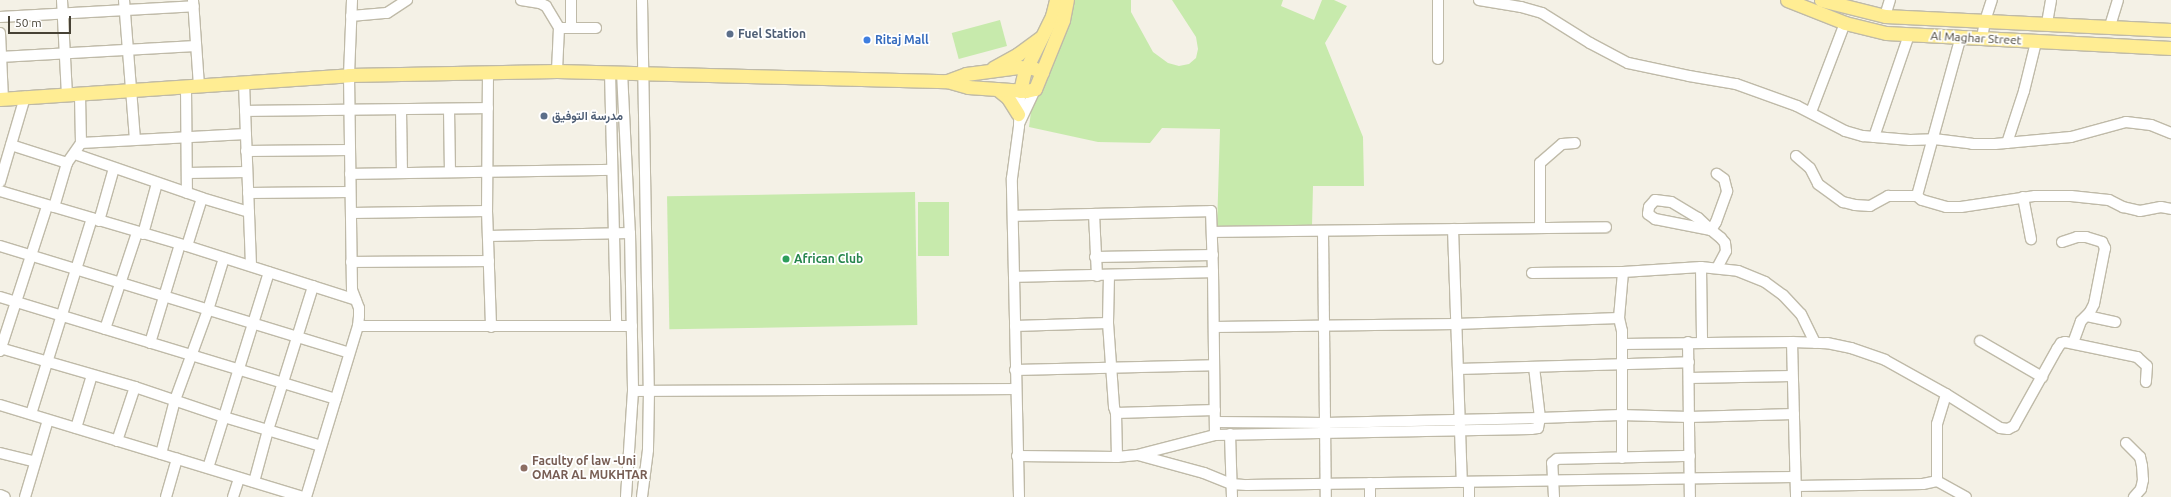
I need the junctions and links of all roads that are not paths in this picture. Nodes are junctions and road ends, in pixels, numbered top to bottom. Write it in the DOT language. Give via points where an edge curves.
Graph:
graph roads {
  1 [pos="62,0"];
  2 [pos="352,0"];
  3 [pos="407,0"];
  4 [pos="521,0"];
  5 [pos="571,0"];
  6 [pos="642,0"];
  7 [pos="1056,0"];
  8 [pos="1067,0"];
  9 [pos="1438,0"];
  10 [pos="1787,0"];
  11 [pos="1821,0"];
  12 [pos="1890,0"];
  13 [pos="1992,0"];
  14 [pos="2051,0"];
  15 [pos="2118,0"];
  16 [pos="1485,1"];
  17 [pos="194,3"];
  18 [pos="125,5"];
  19 [pos="62,13"];
  20 [pos="351,16"];
  21 [pos="1885,16"];
  22 [pos="0,17"];
  23 [pos="1985,21"];
  24 [pos="1845,23"];
  25 [pos="2048,23"];
  26 [pos="2110,26"];
  27 [pos="559,28"];
  28 [pos="571,28"];
  29 [pos="596,28"];
  30 [pos="2171,30"];
  31 [pos="0,33"];
  32 [pos="1043,35"];
  33 [pos="1909,35"];
  34 [pos="1961,36"];
  35 [pos="1982,38"];
  36 [pos="2036,42"];
  37 [pos="196,46"];
  38 [pos="2171,48"];
  39 [pos="128,50"];
  40 [pos="65,54"];
  41 [pos="0,57"];
  42 [pos="1438,59"];
  43 [pos="1028,67"];
  44 [pos="557,71"];
  45 [pos="986,71"];
  46 [pos="488,72"];
  47 [pos="616,72"];
  48 [pos="1042,72"];
  49 [pos="643,73"];
  50 [pos="349,75"];
  51 [pos="947,81"];
  52 [pos="244,83"];
  53 [pos="192,86"];
  54 [pos="997,89"];
  55 [pos="1035,89"];
  56 [pos="131,90"];
  57 [pos="1020,91"];
  58 [pos="73,94"];
  59 [pos="25,97"];
  60 [pos="2,99"];
  61 [pos="488,108"];
  62 [pos="449,109"];
  63 [pos="349,110"];
  64 [pos="400,110"];
  65 [pos="245,111"];
  66 [pos="1811,112"];
  67 [pos="1018,120"];
  68 [pos="2171,133"];
  69 [pos="246,134"];
  70 [pos="186,136"];
  71 [pos="1874,137"];
  72 [pos="1934,139"];
  73 [pos="135,140"];
  74 [pos="1575,143"];
  75 [pos="2007,143"];
  76 [pos="81,144"];
  77 [pos="11,145"];
  78 [pos="350,150"];
  79 [pos="246,151"];
  80 [pos="75,154"];
  81 [pos="1796,156"];
  82 [pos="67,163"];
  83 [pos="114,168"];
  84 [pos="612,170"];
  85 [pos="450,171"];
  86 [pos="487,171"];
  87 [pos="247,172"];
  88 [pos="402,172"];
  89 [pos="187,173"];
  90 [pos="350,174"];
  91 [pos="1717,174"];
  92 [pos="0,182"];
  93 [pos="157,182"];
  94 [pos="0,191"];
  95 [pos="350,192"];
  96 [pos="187,193"];
  97 [pos="248,193"];
  98 [pos="1917,196"];
  99 [pos="2023,197"];
  100 [pos="202,198"];
  101 [pos="51,206"];
  102 [pos="2171,209"];
  103 [pos="487,211"];
  104 [pos="249,212"];
  105 [pos="351,213"];
  106 [pos="1094,214"];
  107 [pos="1013,216"];
  108 [pos="95,219"];
  109 [pos="1540,227"];
  110 [pos="1606,227"];
  111 [pos="1454,229"];
  112 [pos="1711,230"];
  113 [pos="1323,231"];
  114 [pos="1212,232"];
  115 [pos="140,233"];
  116 [pos="630,233"];
  117 [pos="614,234"];
  118 [pos="488,236"];
  119 [pos="2031,239"];
  120 [pos="2062,242"];
  121 [pos="183,245"];
  122 [pos="0,246"];
  123 [pos="30,255"];
  124 [pos="1213,255"];
  125 [pos="1095,257"];
  126 [pos="224,258"];
  127 [pos="489,261"];
  128 [pos="351,262"];
  129 [pos="251,266"];
  130 [pos="1701,267"];
  131 [pos="1717,268"];
  132 [pos="76,269"];
  133 [pos="269,272"];
  134 [pos="1213,272"];
  135 [pos="1623,272"];
  136 [pos="1532,273"];
  137 [pos="1109,275"];
  138 [pos="1097,276"];
  139 [pos="1014,277"];
  140 [pos="120,283"];
  141 [pos="313,286"];
  142 [pos="164,296"];
  143 [pos="0,297"];
  144 [pos="356,300"];
  145 [pos="16,302"];
  146 [pos="208,310"];
  147 [pos="62,316"];
  148 [pos="2087,316"];
  149 [pos="1619,318"];
  150 [pos="2115,322"];
  151 [pos="1108,323"];
  152 [pos="253,324"];
  153 [pos="1456,324"];
  154 [pos="358,326"];
  155 [pos="616,326"];
  156 [pos="632,326"];
  157 [pos="1015,326"];
  158 [pos="491,327"];
  159 [pos="1214,327"];
  160 [pos="1323,327"];
  161 [pos="105,329"];
  162 [pos="297,337"];
  163 [pos="1980,341"];
  164 [pos="1688,342"];
  165 [pos="1702,342"];
  166 [pos="1792,342"];
  167 [pos="150,343"];
  168 [pos="1815,343"];
  169 [pos="2073,343"];
  170 [pos="1622,344"];
  171 [pos="0,349"];
  172 [pos="349,353"];
  173 [pos="191,356"];
  174 [pos="48,362"];
  175 [pos="1689,362"];
  176 [pos="1621,364"];
  177 [pos="1214,365"];
  178 [pos="1534,367"];
  179 [pos="1113,368"];
  180 [pos="239,370"];
  181 [pos="1015,370"];
  182 [pos="1458,370"];
  183 [pos="92,375"];
  184 [pos="1792,376"];
  185 [pos="2042,377"];
  186 [pos="1689,378"];
  187 [pos="283,382"];
  188 [pos="2146,382"];
  189 [pos="135,387"];
  190 [pos="1015,388"];
  191 [pos="633,391"];
  192 [pos="649,391"];
  193 [pos="1946,394"];
  194 [pos="336,399"];
  195 [pos="176,400"];
  196 [pos="0,405"];
  197 [pos="1215,410"];
  198 [pos="1116,413"];
  199 [pos="31,414"];
  200 [pos="1794,414"];
  201 [pos="1620,415"];
  202 [pos="1689,416"];
  203 [pos="224,417"];
  204 [pos="1540,418"];
  205 [pos="1459,419"];
  206 [pos="48,420"];
  207 [pos="1216,422"];
  208 [pos="76,428"];
  209 [pos="1325,428"];
  210 [pos="268,430"];
  211 [pos="1459,430"];
  212 [pos="1230,434"];
  213 [pos="1215,435"];
  214 [pos="117,441"];
  215 [pos="2126,443"];
  216 [pos="321,446"];
  217 [pos="0,452"];
  218 [pos="161,454"];
  219 [pos="1137,455"];
  220 [pos="1017,456"];
  221 [pos="1690,456"];
  222 [pos="1117,457"];
  223 [pos="1622,458"];
  224 [pos="177,459"];
  225 [pos="35,462"];
  226 [pos="208,468"];
  227 [pos="239,478"];
  228 [pos="1690,478"];
  229 [pos="1553,480"];
  230 [pos="1937,480"];
  231 [pos="254,482"];
  232 [pos="1465,482"];
  233 [pos="1796,482"];
  234 [pos="1370,483"];
  235 [pos="1231,484"];
  236 [pos="1325,484"];
  237 [pos="0,495"];
  238 [pos="297,496"];
  239 [pos="5,497"];
  240 [pos="25,497"];
  241 [pos="166,497"];
  242 [pos="233,497"];
  243 [pos="306,497"];
  244 [pos="626,497"];
  245 [pos="642,497"];
  246 [pos="1018,497"];
  247 [pos="1232,497"];
  248 [pos="1326,497"];
  249 [pos="1370,497"];
  250 [pos="1469,497"];
  251 [pos="1554,497"];
  252 [pos="1690,497"];
  253 [pos="1796,497"];
  254 [pos="1966,497"];
  255 [pos="2134,497"];
  1 -- 19 [label="street"];
  2 -- 20 [label="street"];
  3 -- 20 [label="street" via="387,13"];
  4 -- 27 [label="street" via="546,6"];
  5 -- 28 [label="street"];
  6 -- 49 [label="street"];
  7 -- 32 [label="main road"];
  8 -- 48 [label="main road" via="1063,20"];
  9 -- 42 [label="street"];
  10 -- 24 [label="main road, Al Maghar Street"];
  11 -- 21 [label="main road, Al Maghar Street"];
  12 -- 21 [label="street"];
  13 -- 23 [label="street"];
  14 -- 25 [label="street"];
  15 -- 26 [label="street"];
  16 -- 66 [label="street" via="1521,7 1542,14 1628,63 1736,84"];
  17 -- 18 [label="street"];
  17 -- 37 [label="street"];
  18 -- 19 [label="street"];
  18 -- 39 [label="street"];
  19 -- 22 [label="street"];
  19 -- 40 [label="street"];
  20 -- 50 [label="street"];
  21 -- 23 [label="main road, Al Maghar Street"];
  23 -- 25 [label="main road, Al Maghar Street"];
  23 -- 35 [label="street"];
  24 -- 33 [label="main road, Al Maghar Street"];
  24 -- 66 [label="street"];
  25 -- 26 [label="main road, Al Maghar Street"];
  26 -- 30 [label="main road, Al Maghar Street"];
  27 -- 28 [label="street"];
  27 -- 44 [label="street"];
  28 -- 29 [label="street"];
  31 -- 41 [label="street"];
  32 -- 43 [label="main road"];
  32 -- 45 [label="main road" via="1018,54"];
  33 -- 34 [label="main road, Al Maghar Street"];
  33 -- 71 [label="street"];
  34 -- 35 [label="main road, Al Maghar Street"];
  34 -- 72 [label="street"];
  35 -- 36 [label="main road, Al Maghar Street"];
  36 -- 38 [label="main road, Al Maghar Street"];
  36 -- 75 [label="street"];
  37 -- 39 [label="street"];
  37 -- 53 [label="street"];
  39 -- 40 [label="street"];
  39 -- 56 [label="street"];
  40 -- 41 [label="street"];
  40 -- 58 [label="street"];
  41 -- 60 [label="street"];
  43 -- 45 [label="main road"];
  43 -- 48 [label="main road"];
  43 -- 57 [label="main road"];
  44 -- 46 [label="main road"];
  44 -- 47 [label="main road"];
  45 -- 51 [label="main road" via="966,74"];
  46 -- 50 [label="main road"];
  46 -- 61 [label="street"];
  47 -- 49 [label="main road"];
  47 -- 84 [label="street"];
  47 -- 116 [label="street"];
  48 -- 55 [label="main road"];
  49 -- 51 [label="main road"];
  49 -- 192 [label="street"];
  50 -- 52 [label="main road"];
  50 -- 63 [label="street"];
  51 -- 54 [label="main road" via="968,87"];
  52 -- 53 [label="main road"];
  52 -- 65 [label="street"];
  53 -- 56 [label="main road"];
  53 -- 70 [label="street"];
  54 -- 57 [label="main road"];
  54 -- 67 [label="main road" via="1008,98"];
  55 -- 57 [label="main road"];
  55 -- 67 [label="street"];
  56 -- 58 [label="main road"];
  56 -- 73 [label="street"];
  57 -- 67 [label="street"];
  58 -- 59 [label="main road"];
  58 -- 76 [label="street"];
  59 -- 60 [label="main road"];
  59 -- 77 [label="street"];
  61 -- 62 [label="street"];
  61 -- 86 [label="street"];
  62 -- 64 [label="street"];
  62 -- 85 [label="street"];
  63 -- 64 [label="street"];
  63 -- 65 [label="street"];
  63 -- 78 [label="street"];
  64 -- 88 [label="street"];
  65 -- 69 [label="street"];
  66 -- 71 [label="street" via="1846,131"];
  67 -- 107 [label="street" via="1012,178"];
  68 -- 75 [label="street" via="2150,125 2126,122 2071,137"];
  69 -- 70 [label="street"];
  69 -- 79 [label="street"];
  70 -- 73 [label="street"];
  70 -- 89 [label="street"];
  71 -- 72 [label="street"];
  72 -- 75 [label="street" via="1972,144"];
  72 -- 98 [label="street"];
  73 -- 76 [label="street"];
  74 -- 109 [label="street" via="1562,144 1540,162"];
  76 -- 80 [label="street"];
  77 -- 82 [label="street"];
  77 -- 92 [label="street"];
  78 -- 79 [label="street"];
  78 -- 90 [label="street"];
  79 -- 87 [label="street"];
  80 -- 82 [label="street"];
  80 -- 83 [label="street"];
  81 -- 98 [label="street" via="1810,168 1818,184 1843,202 1870,206 1888,196"];
  82 -- 101 [label="street"];
  83 -- 93 [label="street"];
  83 -- 108 [label="street"];
  84 -- 86 [label="street"];
  84 -- 117 [label="street"];
  85 -- 86 [label="street"];
  85 -- 88 [label="street"];
  86 -- 103 [label="street"];
  87 -- 89 [label="street"];
  87 -- 97 [label="street"];
  88 -- 90 [label="street"];
  89 -- 96 [label="street"];
  90 -- 95 [label="street"];
  91 -- 112 [label="street" via="1724,179 1727,191"];
  93 -- 96 [label="street"];
  93 -- 115 [label="street"];
  94 -- 101 [label="street"];
  95 -- 97 [label="street"];
  95 -- 105 [label="street"];
  96 -- 100 [label="street"];
  97 -- 104 [label="street"];
  98 -- 99 [label="street" via="1946,207"];
  99 -- 102 [label="street" via="2071,196 2109,200 2140,211"];
  99 -- 119 [label="street"];
  100 -- 104 [label="street"];
  100 -- 121 [label="street"];
  101 -- 108 [label="street"];
  101 -- 123 [label="street"];
  103 -- 105 [label="street"];
  103 -- 118 [label="street"];
  104 -- 129 [label="street"];
  105 -- 128 [label="street"];
  106 -- 107 [label="street"];
  106 -- 114 [label="street" via="1211,211"];
  106 -- 125 [label="street"];
  107 -- 139 [label="street"];
  108 -- 115 [label="street"];
  108 -- 132 [label="street"];
  109 -- 110 [label="street"];
  109 -- 111 [label="street"];
  111 -- 113 [label="street"];
  111 -- 153 [label="street"];
  112 -- 112 [label="street" via="1698,218 1671,202 1656,200 1649,208 1648,214 1655,219"];
  112 -- 131 [label="street" via="1726,247"];
  113 -- 114 [label="street"];
  113 -- 160 [label="street"];
  114 -- 124 [label="street"];
  115 -- 121 [label="street"];
  115 -- 140 [label="street"];
  116 -- 117 [label="street"];
  116 -- 156 [label="street"];
  117 -- 118 [label="street"];
  117 -- 155 [label="street"];
  118 -- 127 [label="street"];
  120 -- 148 [label="street" via="2086,237 2104,245 2094,304"];
  121 -- 126 [label="street"];
  121 -- 142 [label="street"];
  122 -- 123 [label="street"];
  123 -- 132 [label="street"];
  123 -- 145 [label="street"];
  124 -- 125 [label="street"];
  124 -- 134 [label="street"];
  125 -- 138 [label="street"];
  126 -- 129 [label="street"];
  126 -- 146 [label="street"];
  127 -- 128 [label="street"];
  127 -- 158 [label="street"];
  128 -- 144 [label="street" via="352,290"];
  129 -- 133 [label="street"];
  130 -- 131 [label="street"];
  130 -- 135 [label="street"];
  130 -- 165 [label="street"];
  131 -- 168 [label="street" via="1738,271 1765,282 1783,295 1801,314"];
  132 -- 140 [label="street"];
  132 -- 147 [label="street"];
  133 -- 141 [label="street"];
  133 -- 152 [label="street"];
  134 -- 137 [label="street"];
  134 -- 159 [label="street"];
  135 -- 136 [label="street"];
  135 -- 149 [label="street"];
  137 -- 138 [label="street"];
  137 -- 151 [label="street"];
  138 -- 139 [label="street"];
  139 -- 157 [label="street"];
  140 -- 142 [label="street"];
  140 -- 161 [label="street"];
  141 -- 144 [label="street"];
  141 -- 162 [label="street"];
  142 -- 146 [label="street"];
  142 -- 167 [label="street"];
  143 -- 145 [label="street"];
  144 -- 154 [label="street" via="359,308"];
  145 -- 147 [label="street"];
  145 -- 171 [label="street"];
  146 -- 152 [label="street"];
  146 -- 173 [label="street"];
  147 -- 161 [label="street"];
  147 -- 174 [label="street"];
  148 -- 150 [label="street"];
  148 -- 169 [label="street" via="2081,321"];
  149 -- 153 [label="street"];
  149 -- 170 [label="street"];
  151 -- 157 [label="street"];
  151 -- 179 [label="street"];
  152 -- 162 [label="street"];
  152 -- 180 [label="street"];
  153 -- 160 [label="street"];
  153 -- 182 [label="street"];
  154 -- 158 [label="street"];
  154 -- 172 [label="street"];
  155 -- 156 [label="street"];
  155 -- 158 [label="street"];
  156 -- 191 [label="street"];
  157 -- 181 [label="street"];
  159 -- 160 [label="street"];
  159 -- 177 [label="street"];
  160 -- 209 [label="street"];
  161 -- 167 [label="street"];
  162 -- 172 [label="street"];
  162 -- 187 [label="street"];
  163 -- 185 [label="street"];
  164 -- 165 [label="street"];
  164 -- 170 [label="street"];
  164 -- 175 [label="street"];
  165 -- 166 [label="street"];
  166 -- 168 [label="street"];
  166 -- 184 [label="street"];
  167 -- 173 [label="street"];
  168 -- 193 [label="street" via="1851,348 1885,360"];
  169 -- 185 [label="street" via="2061,343"];
  169 -- 188 [label="street" via="2142,360 2147,366"];
  170 -- 176 [label="street"];
  171 -- 174 [label="street"];
  172 -- 194 [label="street"];
  173 -- 180 [label="street"];
  173 -- 195 [label="street"];
  174 -- 183 [label="street"];
  174 -- 199 [label="street"];
  175 -- 176 [label="street"];
  175 -- 186 [label="street"];
  176 -- 178 [label="street"];
  176 -- 201 [label="street"];
  177 -- 179 [label="street"];
  177 -- 197 [label="street"];
  178 -- 182 [label="street"];
  178 -- 204 [label="street"];
  179 -- 181 [label="street"];
  179 -- 198 [label="street"];
  180 -- 187 [label="street"];
  180 -- 203 [label="street"];
  181 -- 190 [label="street"];
  182 -- 205 [label="street"];
  183 -- 189 [label="street"];
  183 -- 208 [label="street"];
  184 -- 186 [label="street"];
  184 -- 200 [label="street"];
  185 -- 193 [label="street" via="2014,426 2008,429 2000,428"];
  186 -- 202 [label="street"];
  187 -- 194 [label="street"];
  187 -- 210 [label="street"];
  189 -- 195 [label="street"];
  189 -- 214 [label="street"];
  190 -- 192 [label="street"];
  190 -- 220 [label="street"];
  191 -- 192 [label="street"];
  191 -- 244 [label="street"];
  192 -- 245 [label="street" via="648,450"];
  193 -- 230 [label="street" via="1937,424"];
  194 -- 216 [label="street"];
  195 -- 203 [label="street"];
  195 -- 218 [label="street"];
  196 -- 199 [label="street"];
  197 -- 198 [label="street"];
  197 -- 207 [label="street"];
  198 -- 222 [label="street"];
  199 -- 206 [label="street"];
  200 -- 202 [label="street"];
  200 -- 233 [label="street"];
  201 -- 202 [label="street"];
  201 -- 204 [label="street"];
  201 -- 223 [label="street"];
  202 -- 221 [label="street"];
  203 -- 210 [label="street"];
  203 -- 226 [label="street"];
  204 -- 205 [label="street"];
  204 -- 211 [label="street" via="1538,428"];
  205 -- 209 [label="street"];
  205 -- 211 [label="street"];
  206 -- 208 [label="street"];
  206 -- 225 [label="street"];
  207 -- 209 [label="street"];
  207 -- 213 [label="street"];
  208 -- 214 [label="street"];
  209 -- 211 [label="street"];
  209 -- 212 [label="street"];
  209 -- 236 [label="street"];
  210 -- 216 [label="street"];
  210 -- 231 [label="street"];
  211 -- 232 [label="street"];
  212 -- 213 [label="street"];
  212 -- 235 [label="street"];
  213 -- 219 [label="street"];
  214 -- 218 [label="street"];
  215 -- 255 [label="street" via="2140,457 2142,466 2141,488"];
  216 -- 243 [label="street"];
  217 -- 225 [label="street"];
  218 -- 224 [label="street"];
  219 -- 222 [label="street"];
  219 -- 235 [label="street" via="1204,473"];
  220 -- 222 [label="street"];
  220 -- 246 [label="street"];
  221 -- 223 [label="street"];
  221 -- 228 [label="street"];
  223 -- 229 [label="street" via="1554,460"];
  224 -- 226 [label="street"];
  224 -- 241 [label="street"];
  225 -- 240 [label="street"];
  226 -- 227 [label="street"];
  227 -- 231 [label="street"];
  227 -- 242 [label="street"];
  228 -- 229 [label="street"];
  228 -- 233 [label="street"];
  228 -- 252 [label="street"];
  229 -- 232 [label="street"];
  229 -- 251 [label="street"];
  230 -- 233 [label="street" via="1923,484"];
  230 -- 254 [label="street"];
  231 -- 238 [label="street"];
  232 -- 234 [label="street"];
  232 -- 250 [label="street"];
  233 -- 253 [label="street"];
  234 -- 236 [label="street"];
  234 -- 249 [label="street"];
  235 -- 236 [label="street"];
  235 -- 247 [label="street"];
  236 -- 248 [label="street"];
  237 -- 239 [label="street"];
}
